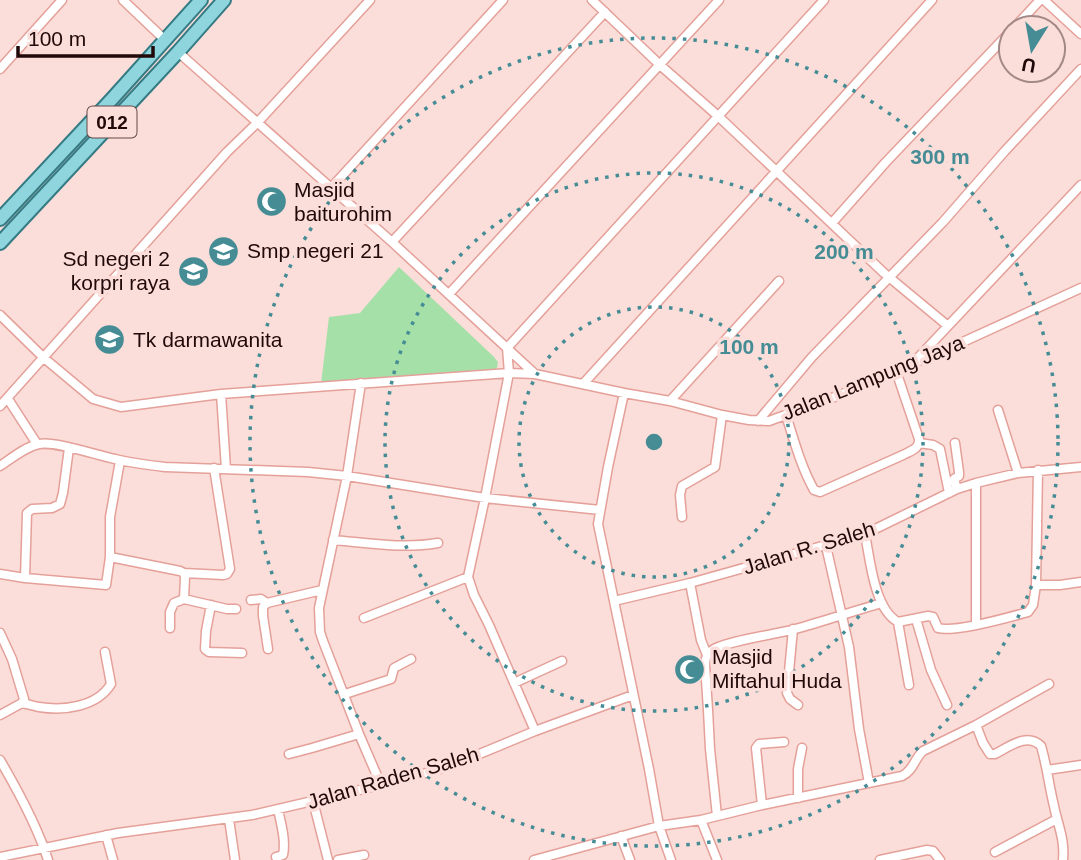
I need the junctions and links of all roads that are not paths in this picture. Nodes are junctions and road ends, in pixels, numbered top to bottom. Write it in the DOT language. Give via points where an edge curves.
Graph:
graph roads {
  1 [pos="62,0"];
  2 [pos="123,0"];
  3 [pos="201,0"];
  4 [pos="225,0"];
  5 [pos="370,0"];
  6 [pos="503,0"];
  7 [pos="592,0"];
  8 [pos="719,0"];
  9 [pos="824,0"];
  10 [pos="932,0"];
  11 [pos="1042,0"];
  12 [pos="605,12"];
  13 [pos="1028,14"];
  14 [pos="1081,34"];
  15 [pos="165,40"];
  16 [pos="997,47"];
  17 [pos="178,52"];
  18 [pos="660,65"];
  19 [pos="0,69"];
  20 [pos="1081,69"];
  21 [pos="718,116"];
  22 [pos="258,122"];
  23 [pos="74,139"];
  24 [pos="88,150"];
  25 [pos="54,161"];
  26 [pos="66,172"];
  27 [pos="777,172"];
  28 [pos="1081,185"];
  29 [pos="331,188"];
  30 [pos="0,219"];
  31 [pos="832,223"];
  32 [pos="392,242"];
  33 [pos="0,243"];
  34 [pos="889,276"];
  35 [pos="779,281"];
  36 [pos="1081,289"];
  37 [pos="449,294"];
  38 [pos="0,315"];
  39 [pos="948,326"];
  40 [pos="507,348"];
  41 [pos="44,358"];
  42 [pos="911,365"];
  43 [pos="896,371"];
  44 [pos="509,373"];
  45 [pos="535,374"];
  46 [pos="361,383"];
  47 [pos="583,384"];
  48 [pos="624,393"];
  49 [pos="221,394"];
  50 [pos="8,399"];
  51 [pos="670,401"];
  52 [pos="0,406"];
  53 [pos="998,410"];
  54 [pos="722,415"];
  55 [pos="786,415"];
  56 [pos="758,421"];
  57 [pos="919,443"];
  58 [pos="955,443"];
  59 [pos="37,444"];
  60 [pos="69,448"];
  61 [pos="120,461"];
  62 [pos="0,466"];
  63 [pos="1081,467"];
  64 [pos="214,468"];
  65 [pos="226,469"];
  66 [pos="1038,470"];
  67 [pos="1018,473"];
  68 [pos="347,476"];
  69 [pos="976,483"];
  70 [pos="953,491"];
  71 [pos="485,498"];
  72 [pos="600,510"];
  73 [pos="682,517"];
  74 [pos="865,534"];
  75 [pos="333,540"];
  76 [pos="438,543"];
  77 [pos="826,545"];
  78 [pos="110,558"];
  79 [pos="0,573"];
  80 [pos="184,573"];
  81 [pos="468,576"];
  82 [pos="26,578"];
  83 [pos="1081,582"];
  84 [pos="690,583"];
  85 [pos="1036,586"];
  86 [pos="322,590"];
  87 [pos="184,599"];
  88 [pos="251,600"];
  89 [pos="614,601"];
  90 [pos="267,603"];
  91 [pos="882,603"];
  92 [pos="211,605"];
  93 [pos="236,609"];
  94 [pos="841,614"];
  95 [pos="363,618"];
  96 [pos="916,620"];
  97 [pos="898,622"];
  98 [pos="976,624"];
  99 [pos="170,628"];
  100 [pos="793,629"];
  101 [pos="0,633"];
  102 [pos="268,649"];
  103 [pos="105,652"];
  104 [pos="242,653"];
  105 [pos="707,655"];
  106 [pos="411,659"];
  107 [pos="562,661"];
  108 [pos="514,683"];
  109 [pos="1049,684"];
  110 [pos="909,685"];
  111 [pos="345,694"];
  112 [pos="633,695"];
  113 [pos="23,703"];
  114 [pos="798,705"];
  115 [pos="947,705"];
  116 [pos="0,715"];
  117 [pos="976,725"];
  118 [pos="535,731"];
  119 [pos="359,734"];
  120 [pos="784,742"];
  121 [pos="802,748"];
  122 [pos="289,754"];
  123 [pos="0,760"];
  124 [pos="1081,765"];
  125 [pos="1047,770"];
  126 [pos="4,774"];
  127 [pos="869,783"];
  128 [pos="381,785"];
  129 [pos="798,798"];
  130 [pos="313,801"];
  131 [pos="762,805"];
  132 [pos="278,809"];
  133 [pos="717,816"];
  134 [pos="229,819"];
  135 [pos="1057,819"];
  136 [pos="701,820"];
  137 [pos="659,826"];
  138 [pos="106,835"];
  139 [pos="621,836"];
  140 [pos="44,847"];
  141 [pos="995,852"];
  142 [pos="364,855"];
  143 [pos="0,857"];
  144 [pos="276,857"];
  145 [pos="48,860"];
  146 [pos="113,860"];
  147 [pos="235,860"];
  148 [pos="328,860"];
  149 [pos="338,860"];
  150 [pos="534,860"];
  151 [pos="630,860"];
  152 [pos="671,860"];
  153 [pos="717,860"];
  154 [pos="880,860"];
  155 [pos="940,860"];
  156 [pos="1063,860"];
  1 -- 19 [label="street"];
  2 -- 15 [label="street"];
  3 -- 15 [label="main road"];
  4 -- 17 [label="main road, 012"];
  5 -- 22 [label="street"];
  6 -- 29 [label="street"];
  7 -- 12 [label="street"];
  8 -- 18 [label="street"];
  9 -- 21 [label="street"];
  10 -- 27 [label="street"];
  11 -- 13 [label="street"];
  11 -- 14 [label="street"];
  12 -- 18 [label="street"];
  12 -- 32 [label="street"];
  15 -- 23 [label="main road, 012"];
  16 -- 31 [label="street"];
  17 -- 22 [label="street"];
  17 -- 24 [label="main road, 012"];
  18 -- 21 [label="street"];
  18 -- 37 [label="street"];
  20 -- 34 [label="street"];
  21 -- 27 [label="street"];
  21 -- 40 [label="street"];
  22 -- 29 [label="street"];
  22 -- 41 [label="street"];
  23 -- 24 [label="main road" via="79,148"];
  23 -- 25 [label="main road, 012"];
  24 -- 26 [label="main road, 012"];
  25 -- 26 [label="main road" via="63,163"];
  25 -- 30 [label="main road, 012"];
  26 -- 33 [label="main road, 012"];
  27 -- 31 [label="street"];
  27 -- 47 [label="street"];
  28 -- 39 [label="street"];
  29 -- 32 [label="street"];
  31 -- 34 [label="street"];
  32 -- 37 [label="street"];
  34 -- 39 [label="street"];
  34 -- 56 [label="street"];
  35 -- 51 [label="street"];
  36 -- 42 [label="street, Jalan Lampung Jaya"];
  37 -- 40 [label="street"];
  38 -- 41 [label="street, Jalan Lampung Jaya"];
  39 -- 42 [label="street"];
  40 -- 44 [label="street"];
  40 -- 45 [label="street"];
  41 -- 49 [label="street, Jalan Lampung Jaya" via="93,399 112,405"];
  41 -- 50 [label="street"];
  42 -- 43 [label="street, Jalan Lampung Jaya"];
  43 -- 55 [label="street, Jalan Lampung Jaya"];
  43 -- 57 [label="street"];
  44 -- 45 [label="street, Jalan Lampung Jaya"];
  44 -- 46 [label="street, Jalan Lampung Jaya"];
  44 -- 71 [label="street"];
  45 -- 47 [label="street, Jalan Lampung Jaya"];
  46 -- 49 [label="street, Jalan Lampung Jaya"];
  46 -- 68 [label="street"];
  47 -- 48 [label="street, Jalan Lampung Jaya"];
  48 -- 51 [label="street, Jalan Lampung Jaya"];
  48 -- 72 [label="street"];
  49 -- 65 [label="street"];
  50 -- 52 [label="street"];
  50 -- 59 [label="street"];
  51 -- 54 [label="street, Jalan Lampung Jaya"];
  53 -- 67 [label="street"];
  54 -- 56 [label="street, Jalan Lampung Jaya"];
  54 -- 73 [label="street" via="715,467 682,486"];
  55 -- 56 [label="street, Jalan Lampung Jaya"];
  55 -- 57 [label="street" via="818,492 903,455"];
  57 -- 70 [label="street" via="940,449"];
  58 -- 70 [label="street" via="959,472"];
  59 -- 60 [label="street"];
  59 -- 62 [label="street"];
  60 -- 61 [label="street"];
  60 -- 82 [label="street" via="60,504 28,512"];
  61 -- 64 [label="street"];
  61 -- 78 [label="street" via="110,517"];
  63 -- 66 [label="street, Jalan R. Saleh"];
  64 -- 65 [label="street"];
  64 -- 80 [label="street" via="230,569 223,575"];
  65 -- 68 [label="street"];
  66 -- 67 [label="street, Jalan R. Saleh"];
  66 -- 85 [label="street"];
  67 -- 69 [label="street, Jalan R. Saleh"];
  68 -- 71 [label="street"];
  68 -- 75 [label="street"];
  69 -- 70 [label="street, Jalan R. Saleh"];
  69 -- 98 [label="street"];
  70 -- 74 [label="street, Jalan R. Saleh"];
  71 -- 72 [label="street"];
  71 -- 81 [label="street"];
  72 -- 89 [label="street" via="598,524"];
  74 -- 77 [label="street, Jalan R. Saleh"];
  74 -- 91 [label="street"];
  75 -- 76 [label="street" via="405,546"];
  75 -- 86 [label="street"];
  77 -- 84 [label="street, Jalan R. Saleh"];
  77 -- 94 [label="street"];
  78 -- 80 [label="street"];
  78 -- 82 [label="street" via="105,586"];
  79 -- 82 [label="street"];
  80 -- 87 [label="street"];
  81 -- 95 [label="street"];
  81 -- 108 [label="street"];
  83 -- 85 [label="street"];
  84 -- 89 [label="street, Jalan R. Saleh"];
  84 -- 105 [label="street"];
  85 -- 98 [label="street" via="1028,612"];
  86 -- 90 [label="street"];
  86 -- 111 [label="street" via="320,632"];
  87 -- 92 [label="street"];
  87 -- 99 [label="street" via="174,603"];
  88 -- 90 [label="street"];
  89 -- 112 [label="street"];
  90 -- 102 [label="street" via="263,616"];
  91 -- 94 [label="street"];
  91 -- 97 [label="street"];
  92 -- 93 [label="street"];
  92 -- 104 [label="street" via="205,649"];
  94 -- 100 [label="street"];
  94 -- 127 [label="street"];
  96 -- 97 [label="street"];
  96 -- 98 [label="street" via="933,617 944,630"];
  96 -- 115 [label="street"];
  97 -- 110 [label="street"];
  100 -- 105 [label="street" via="728,644"];
  100 -- 114 [label="street" via="787,693"];
  101 -- 113 [label="street"];
  103 -- 113 [label="street" via="111,684 96,699 67,708"];
  105 -- 133 [label="street"];
  106 -- 111 [label="street" via="394,668 391,679"];
  107 -- 108 [label="street"];
  108 -- 118 [label="street"];
  109 -- 117 [label="street"];
  111 -- 119 [label="street"];
  112 -- 118 [label="street, Jalan Raden Saleh"];
  112 -- 137 [label="street"];
  113 -- 116 [label="street"];
  117 -- 125 [label="street" via="990,754 1025,740 1034,741 1041,746"];
  117 -- 127 [label="street" via="923,751 908,773"];
  118 -- 128 [label="street, Jalan Raden Saleh" via="449,766"];
  119 -- 122 [label="street"];
  119 -- 128 [label="street"];
  120 -- 131 [label="street" via="756,748"];
  121 -- 129 [label="street"];
  123 -- 126 [label="street"];
  124 -- 125 [label="street"];
  125 -- 135 [label="street"];
  126 -- 140 [label="street"];
  127 -- 129 [label="street"];
  128 -- 130 [label="street, Jalan Raden Saleh"];
  129 -- 131 [label="street"];
  130 -- 132 [label="street, Jalan Raden Saleh"];
  130 -- 148 [label="street"];
  131 -- 133 [label="street"];
  132 -- 134 [label="street, Jalan Raden Saleh"];
  132 -- 144 [label="street" via="284,851"];
  133 -- 136 [label="street"];
  134 -- 138 [label="street, Jalan Raden Saleh"];
  134 -- 147 [label="street"];
  135 -- 141 [label="street"];
  135 -- 156 [label="street"];
  136 -- 137 [label="street"];
  136 -- 153 [label="street"];
  137 -- 139 [label="street"];
  137 -- 152 [label="street"];
  138 -- 140 [label="street, Jalan Raden Saleh"];
  138 -- 146 [label="street"];
  139 -- 150 [label="street"];
  139 -- 151 [label="street"];
  140 -- 143 [label="street, Jalan Raden Saleh"];
  140 -- 145 [label="street"];
  142 -- 149 [label="street"];
  154 -- 155 [label="street" via="928,850"];
}
